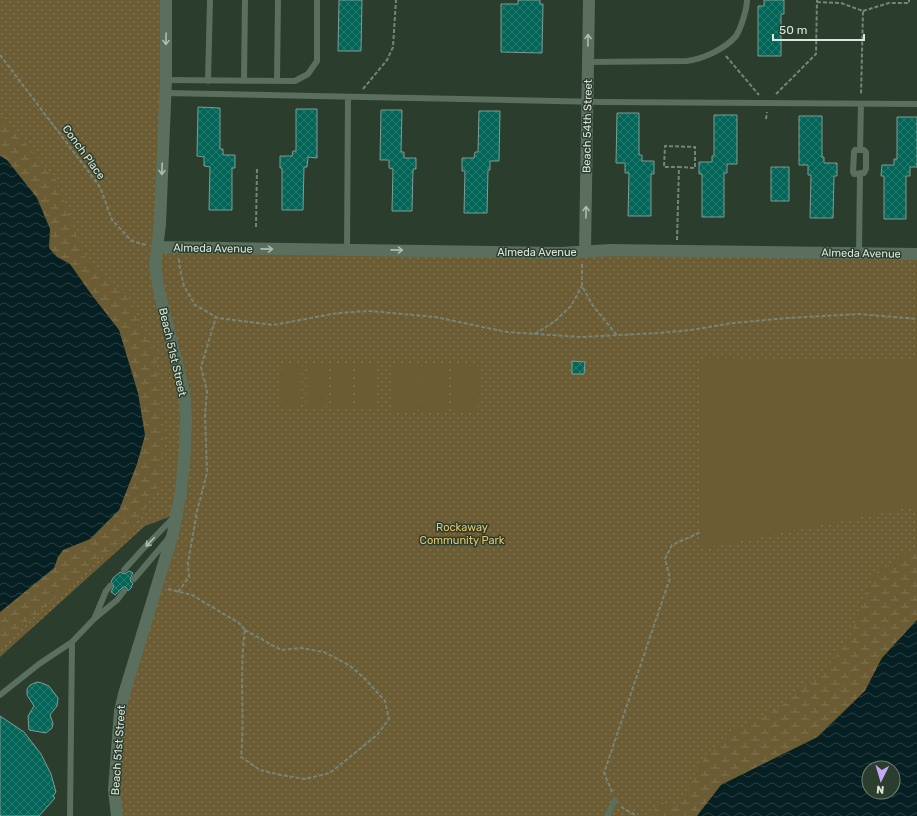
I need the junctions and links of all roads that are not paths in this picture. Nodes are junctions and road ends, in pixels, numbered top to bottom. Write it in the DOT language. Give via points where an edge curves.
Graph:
graph roads {
  1 [pos="166,0"];
  2 [pos="210,0"];
  3 [pos="246,0"];
  4 [pos="278,0"];
  5 [pos="317,0"];
  6 [pos="589,0"];
  7 [pos="747,0"];
  8 [pos="588,62"];
  9 [pos="166,80"];
  10 [pos="208,81"];
  11 [pos="244,81"];
  12 [pos="277,81"];
  13 [pos="165,93"];
  14 [pos="348,97"];
  15 [pos="588,102"];
  16 [pos="861,104"];
  17 [pos="917,104"];
  18 [pos="860,150"];
  19 [pos="860,174"];
  20 [pos="158,247"];
  21 [pos="347,250"];
  22 [pos="585,251"];
  23 [pos="859,253"];
  24 [pos="917,254"];
  25 [pos="177,514"];
  26 [pos="173,533"];
  27 [pos="124,570"];
  28 [pos="134,579"];
  29 [pos="110,586"];
  30 [pos="124,591"];
  31 [pos="94,619"];
  32 [pos="72,642"];
  33 [pos="0,695"];
  34 [pos="614,801"];
  35 [pos="70,816"];
  36 [pos="117,816"];
  37 [pos="606,816"];
  1 -- 9 [label="street, Beach 51st Street, one-way"];
  2 -- 10 [label="lane"];
  3 -- 11 [label="lane"];
  4 -- 12 [label="lane"];
  5 -- 12 [label="lane" via="316,60 308,74 295,81"];
  8 -- 6 [label="street, Beach 54th Street, one-way"];
  7 -- 8 [label="lane" via="743,20 736,36 720,49 698,60"];
  8 -- 15 [label="street, Beach 54th Street"];
  9 -- 10 [label="lane"];
  9 -- 13 [label="street, Beach 51st Street"];
  10 -- 11 [label="lane"];
  11 -- 12 [label="lane"];
  13 -- 14 [label="lane"];
  13 -- 20 [label="street, Beach 51st Street, one-way"];
  14 -- 15 [label="lane"];
  14 -- 21 [label="lane"];
  15 -- 16 [label="lane"];
  22 -- 15 [label="street, Beach 54th Street, one-way"];
  16 -- 17 [label="lane"];
  16 -- 18 [label="lane"];
  18 -- 19 [label="lane" via="866,152 866,173"];
  18 -- 19 [label="lane" via="854,151 853,172"];
  19 -- 23 [label="lane"];
  20 -- 21 [label="street, Almeda Avenue, one-way"];
  20 -- 25 [label="street, Beach 51st Street" via="155,265 157,281 181,378 185,406 185,449"];
  21 -- 22 [label="street, Almeda Avenue, one-way" via="561,253"];
  22 -- 23 [label="street, Almeda Avenue"];
  23 -- 24 [label="street, Almeda Avenue"];
  25 -- 26 [label="street, Beach 51st Street"];
  25 -- 27 [label="lane, one-way"];
  26 -- 28 [label="lane"];
  26 -- 36 [label="street, Beach 51st Street" via="120,710 114,790"];
  29 -- 31 [label="lane"];
  30 -- 31 [label="lane"];
  31 -- 32 [label="lane"];
  32 -- 33 [label="lane"];
  32 -- 35 [label="lane"];
  34 -- 37 [label="lane"];
}
